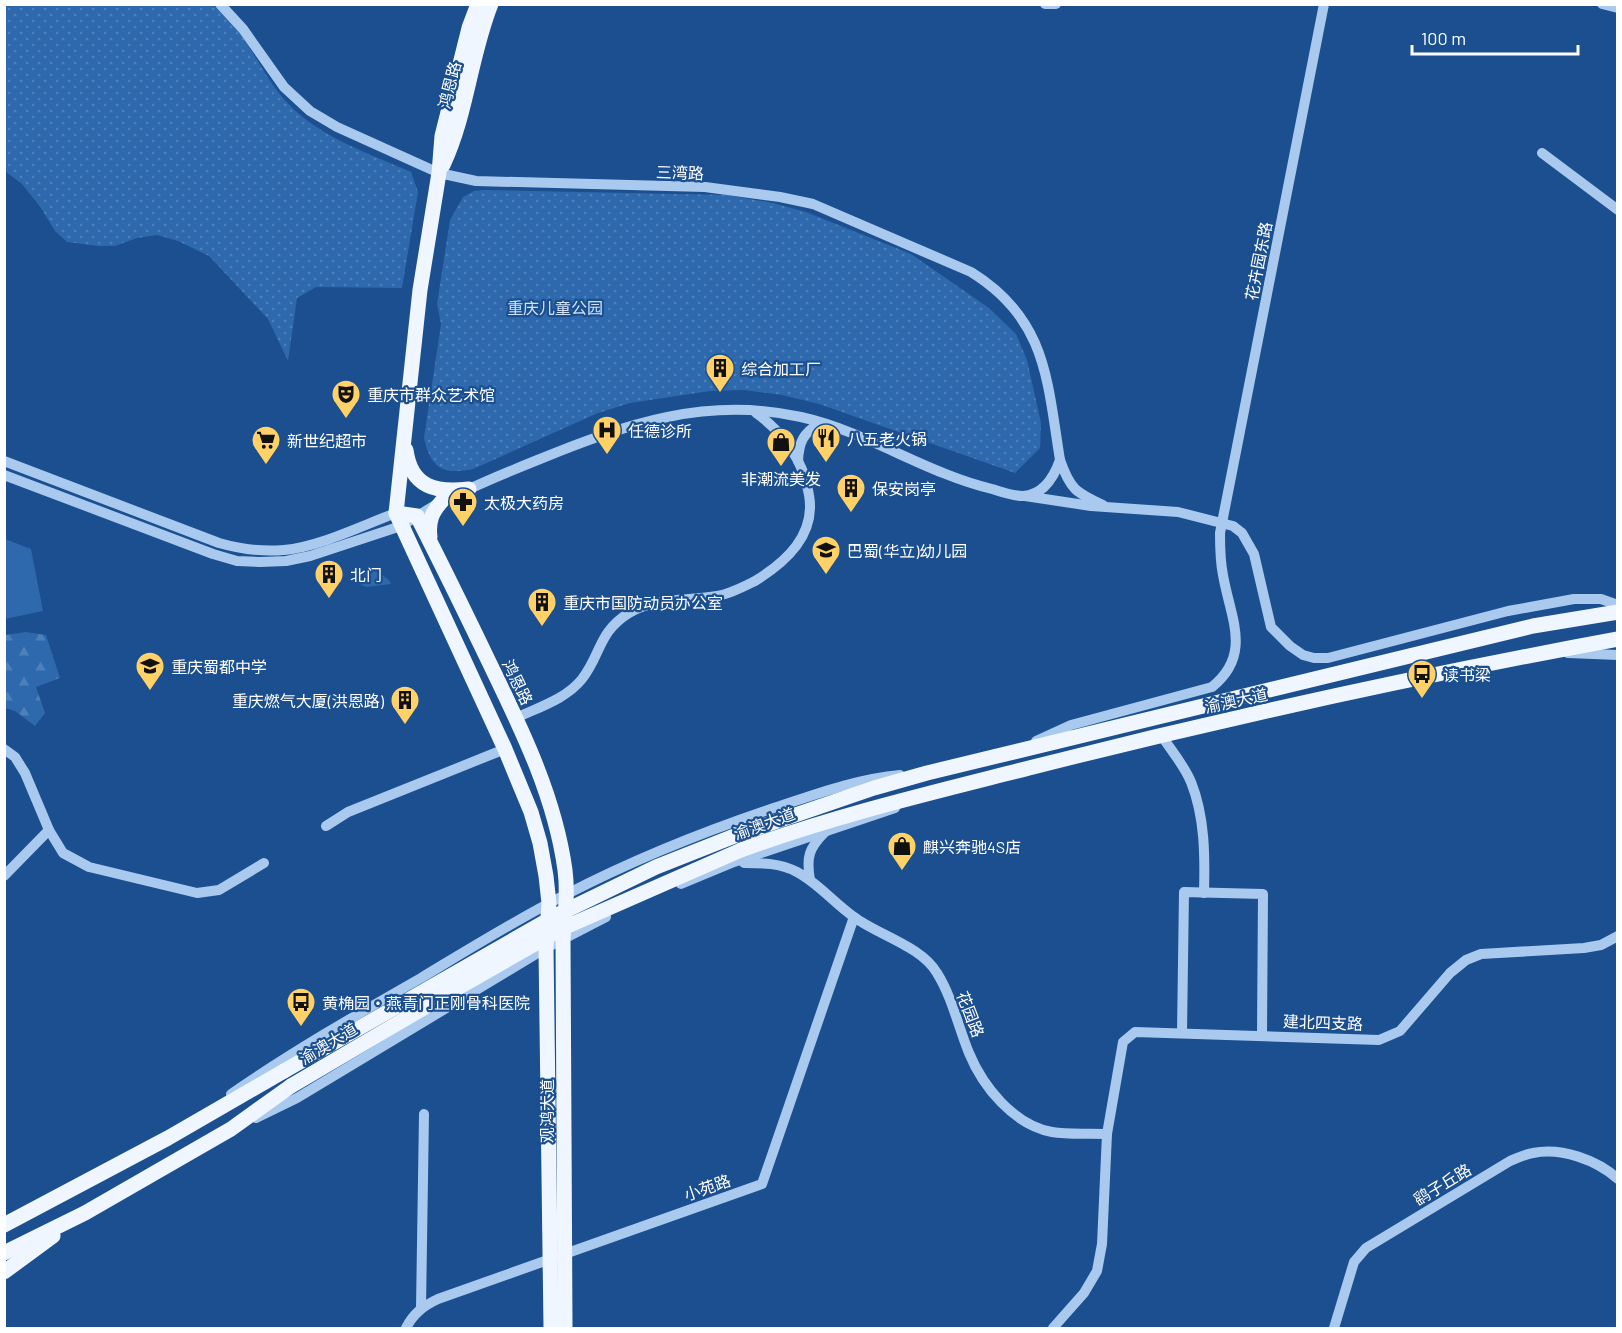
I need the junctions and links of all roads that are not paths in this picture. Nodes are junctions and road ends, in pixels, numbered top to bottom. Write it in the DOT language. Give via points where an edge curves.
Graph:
graph roads {
  1 [pos="220,4"];
  2 [pos="478,4"];
  3 [pos="491,4"];
  4 [pos="1045,4"];
  5 [pos="1056,4"];
  6 [pos="1324,4"];
  7 [pos="1602,4"];
  8 [pos="1617,8"];
  9 [pos="1542,153"];
  10 [pos="439,173"];
  11 [pos="1617,210"];
  12 [pos="754,411"];
  13 [pos="820,423"];
  14 [pos="404,435"];
  15 [pos="1060,460"];
  16 [pos="4,461"];
  17 [pos="798,462"];
  18 [pos="4,475"];
  19 [pos="470,489"];
  20 [pos="1023,496"];
  21 [pos="442,501"];
  22 [pos="1103,505"];
  23 [pos="417,516"];
  24 [pos="398,519"];
  25 [pos="1222,523"];
  26 [pos="431,543"];
  27 [pos="1617,605"];
  28 [pos="1617,612"];
  29 [pos="1617,639"];
  30 [pos="1538,653"];
  31 [pos="1617,657"];
  32 [pos="516,718"];
  33 [pos="1161,735"];
  34 [pos="4,749"];
  35 [pos="505,749"];
  36 [pos="1015,751"];
  37 [pos="927,773"];
  38 [pos="930,793"];
  39 [pos="326,826"];
  40 [pos="828,830"];
  41 [pos="49,831"];
  42 [pos="738,849"];
  43 [pos="264,863"];
  44 [pos="613,872"];
  45 [pos="4,876"];
  46 [pos="810,880"];
  47 [pos="1204,893"];
  48 [pos="567,894"];
  49 [pos="549,903"];
  50 [pos="628,906"];
  51 [pos="854,917"];
  52 [pos="1617,936"];
  53 [pos="563,938"];
  54 [pos="546,948"];
  55 [pos="1182,1033"];
  56 [pos="1262,1035"];
  57 [pos="424,1114"];
  58 [pos="231,1129"];
  59 [pos="1107,1134"];
  60 [pos="168,1138"];
  61 [pos="1617,1179"];
  62 [pos="85,1213"];
  63 [pos="4,1225"];
  64 [pos="565,1252"];
  65 [pos="4,1253"];
  66 [pos="550,1259"];
  67 [pos="4,1272"];
  68 [pos="421,1308"];
  69 [pos="406,1329"];
  70 [pos="551,1329"];
  71 [pos="566,1329"];
  72 [pos="1053,1329"];
  73 [pos="1334,1329"];
  1 -- 10 [label="street, 三湾路" via="284,87 310,111 336,127"];
  2 -- 10 [label="main road, 鸿恩路" via="442,136"];
  3 -- 10 [label="main road, 鸿恩路" via="454,140"];
  4 -- 5 [label="street"];
  6 -- 25 [label="street, 花卉园东路"];
  7 -- 8 [label="street"];
  9 -- 11 [label="street"];
  10 -- 14 [label="main road, 鸿恩路" via="420,290"];
  10 -- 15 [label="street, 三湾路" via="476,181 705,188 780,196 813,204 971,272 992,284 1029,328 1046,380"];
  12 -- 13 [label="street"];
  12 -- 17 [label="street" via="777,430"];
  12 -- 19 [label="street" via="683,413 651,419 585,440"];
  13 -- 17 [label="street" via="802,437"];
  13 -- 20 [label="street" via="860,436 958,480"];
  14 -- 19 [label="main road" via="406,458 422,483 432,489"];
  14 -- 24 [label="main road, 鸿恩路"];
  15 -- 20 [label="street" via="1051,480 1040,490"];
  15 -- 22 [label="street, 三湾路" via="1076,492"];
  16 -- 24 [label="street" via="219,543 258,551 306,546"];
  17 -- 32 [label="street" via="809,492 810,512 804,533 787,558 729,594 670,600 631,612 606,634 575,686"];
  18 -- 24 [label="street" via="237,561 286,561 310,556"];
  19 -- 21 [label="street"];
  20 -- 22 [label="street"];
  21 -- 23 [label="street"];
  21 -- 26 [label="main road" via="430,519"];
  22 -- 25 [label="street" via="1178,512"];
  23 -- 24 [label="main road"];
  23 -- 26 [label="main road, 鸿恩路"];
  24 -- 35 [label="main road"];
  25 -- 27 [label="street" via="1242,533 1254,554 1271,627 1290,646 1314,658 1328,658 1508,611 1574,599 1601,599"];
  25 -- 36 [label="street, 花卉园东路" via="1220,560 1235,630 1233,663 1226,677 1212,687 1071,725"];
  26 -- 32 [label="main road, 鸿恩路"];
  28 -- 36 [label="main road, 渝澳大道" via="1533,626"];
  29 -- 30 [label="main road, 渝澳大道"];
  30 -- 31 [label="street"];
  30 -- 33 [label="main road, 渝澳大道"];
  32 -- 48 [label="main road, 鸿恩路" via="550,804"];
  33 -- 38 [label="main road, 渝澳大道"];
  33 -- 47 [label="street" via="1187,775 1196,799 1205,848"];
  34 -- 41 [label="street" via="15,757 25,773"];
  35 -- 39 [label="street" via="348,812"];
  35 -- 49 [label="main road" via="540,843"];
  36 -- 37 [label="main road, 渝澳大道"];
  37 -- 42 [label="main road, 渝澳大道" via="874,788"];
  37 -- 44 [label="street" via="879,777 825,791 733,822"];
  38 -- 40 [label="street"];
  38 -- 42 [label="main road, 渝澳大道"];
  40 -- 42 [label="street"];
  40 -- 46 [label="street" via="813,844 808,867"];
  41 -- 43 [label="street" via="63,853 89,867 197,893 219,890"];
  41 -- 45 [label="street"];
  42 -- 46 [label="street, 花园路"];
  42 -- 50 [label="street"];
  42 -- 58 [label="main road, 渝澳大道, bridge" via="561,929 291,1086"];
  42 -- 60 [label="main road, 渝澳大道, bridge" via="656,867 557,915"];
  44 -- 48 [label="street"];
  44 -- 50 [label="street" via="606,880 607,895 614,903"];
  46 -- 51 [label="street, 花园路"];
  47 -- 55 [label="street" via="1184,892"];
  47 -- 56 [label="street" via="1263,894"];
  48 -- 49 [label="street"];
  48 -- 53 [label="main road, 观鸿大道"];
  49 -- 54 [label="main road, 观鸿大道"];
  49 -- 60 [label="street" via="269,1068"];
  50 -- 53 [label="street"];
  51 -- 59 [label="street, 花园路" via="917,953 935,970 970,1055 1006,1107 1027,1124 1052,1132"];
  51 -- 64 [label="street, 小苑路" via="762,1184"];
  52 -- 56 [label="street, 建北四支路" via="1584,948 1481,954 1466,960 1400,1031 1378,1040"];
  53 -- 54 [label="street"];
  53 -- 64 [label="main road, 观鸿大道"];
  54 -- 58 [label="street" via="297,1098"];
  54 -- 66 [label="main road, 观鸿大道"];
  55 -- 56 [label="street, 建北四支路"];
  55 -- 59 [label="street, 建北四支路" via="1135,1032 1123,1042"];
  57 -- 68 [label="street"];
  58 -- 62 [label="main road, 渝澳大道"];
  59 -- 72 [label="street, 建北四支路" via="1102,1244 1097,1271"];
  60 -- 63 [label="main road, 渝澳大道"];
  61 -- 73 [label="street, 鹞子丘路" via="1591,1162 1557,1152 1533,1153 1510,1161 1366,1248 1354,1262"];
  62 -- 65 [label="main road, 渝澳大道"];
  62 -- 67 [label="main road"];
  64 -- 66 [label="street, 小苑路"];
  64 -- 71 [label="main road, 观鸿大道"];
  66 -- 68 [label="street, 小苑路"];
  66 -- 70 [label="main road, 观鸿大道"];
  68 -- 69 [label="street, 小苑路"];
}
